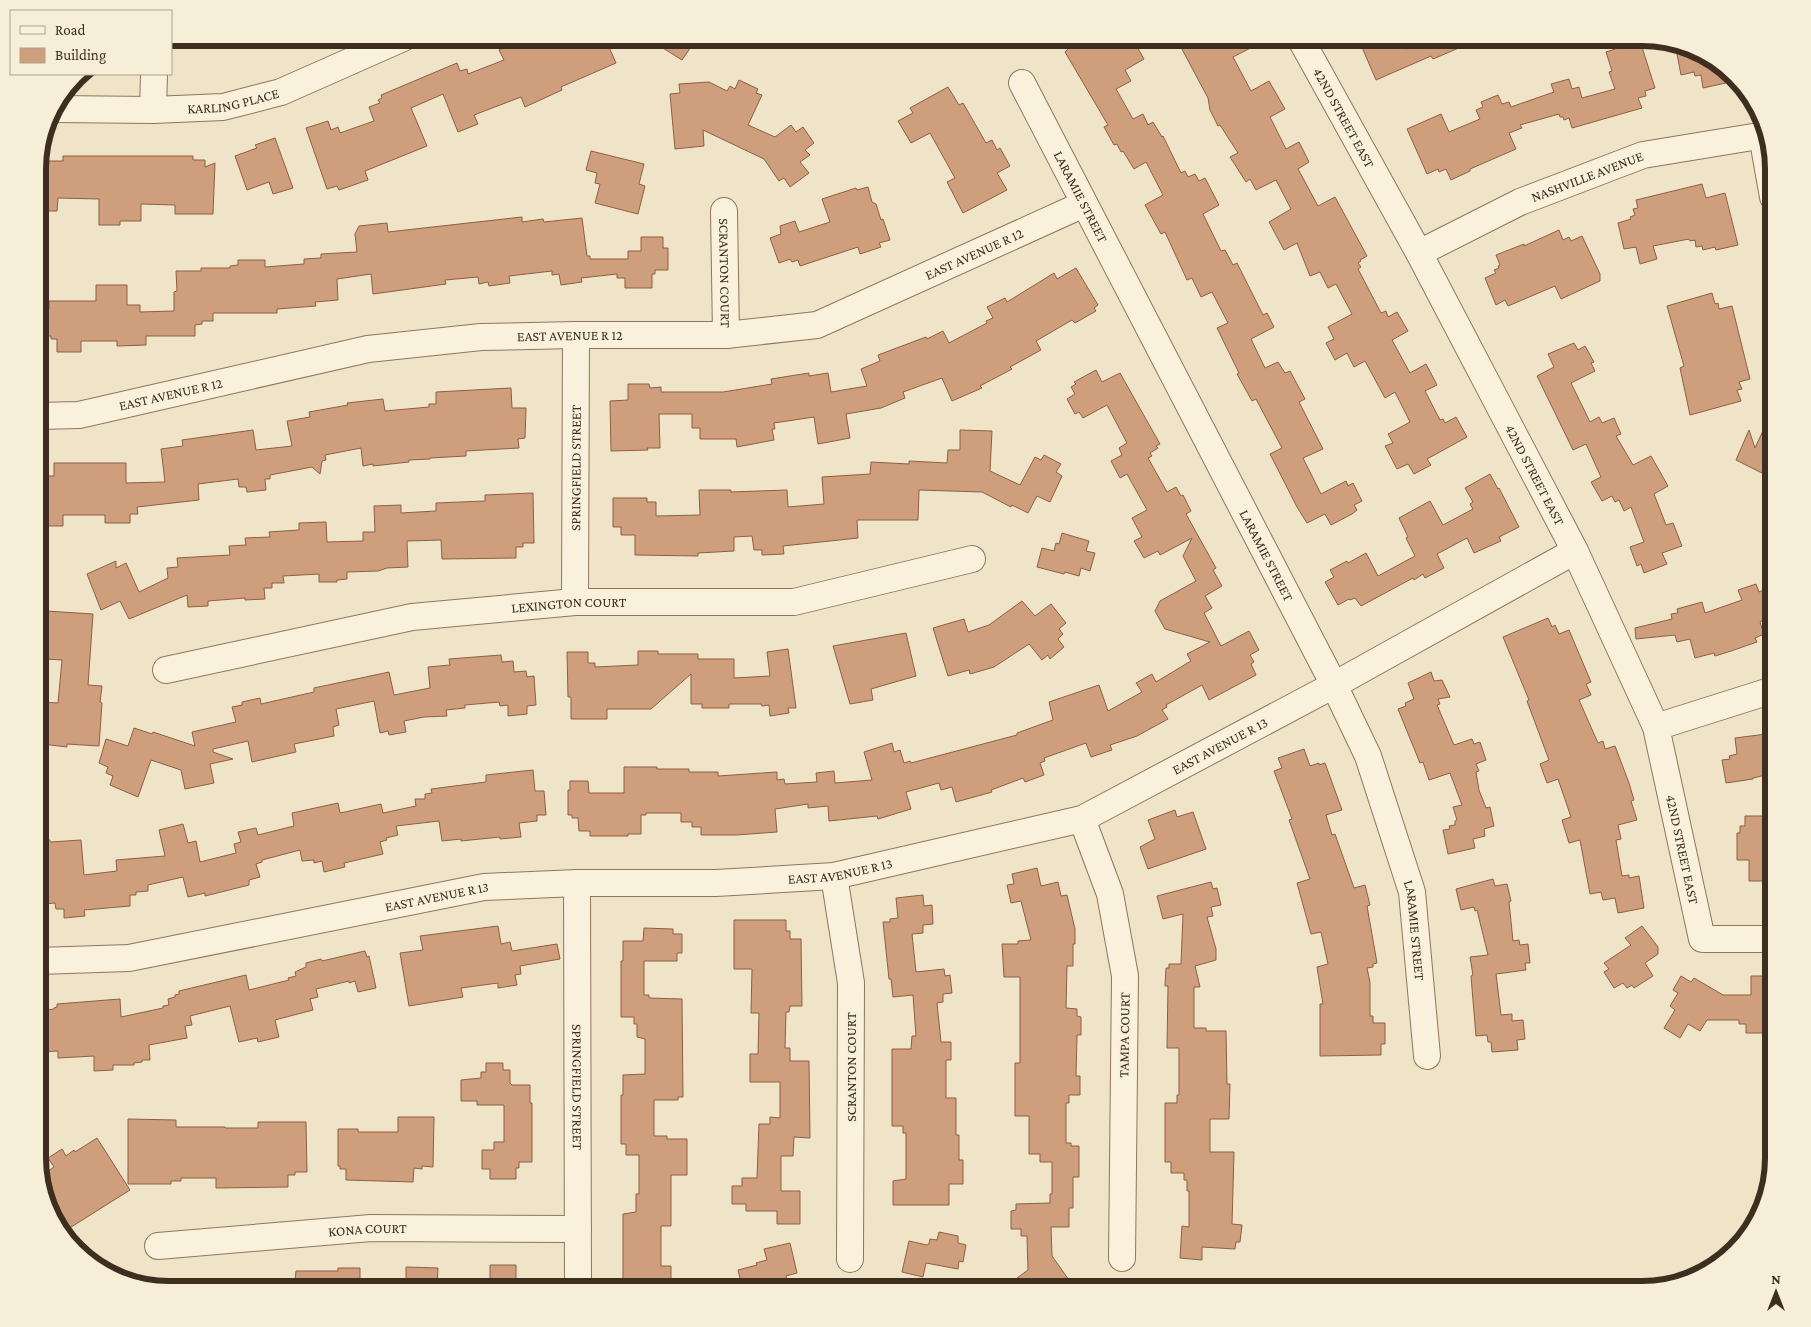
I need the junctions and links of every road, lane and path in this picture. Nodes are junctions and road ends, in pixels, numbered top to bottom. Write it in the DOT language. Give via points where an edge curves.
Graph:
graph roads {
  1 [pos="385,46"];
  2 [pos="1304,46"];
  3 [pos="154,75"];
  4 [pos="1022,83"];
  5 [pos="62,109"];
  6 [pos="153,110"];
  7 [pos="1760,136"];
  8 [pos="1084,204"];
  9 [pos="724,211"];
  10 [pos="1419,253"];
  11 [pos="576,334"];
  12 [pos="726,335"];
  13 [pos="47,416"];
  14 [pos="1575,550"];
  15 [pos="972,559"];
  16 [pos="575,602"];
  17 [pos="166,670"];
  18 [pos="1334,685"];
  19 [pos="1765,693"];
  20 [pos="1656,727"];
  21 [pos="1082,819"];
  22 [pos="834,876"];
  23 [pos="577,883"];
  24 [pos="1765,939"];
  25 [pos="47,961"];
  26 [pos="1427,1056"];
  27 [pos="578,1229"];
  28 [pos="158,1246"];
  29 [pos="1122,1258"];
  30 [pos="850,1259"];
  31 [pos="578,1281"];
  1 -- 6 [label="street, KARLING PLACE" via="281,92 223,107"];
  2 -- 10 [label="street, 42ND STREET EAST"];
  3 -- 6 [label="street"];
  4 -- 8 [label="street, LARAMIE STREET"];
  5 -- 6 [label="street, KARLING PLACE"];
  7 -- 10 [label="street, NASHVILLE AVENUE" via="1643,155 1520,202"];
  8 -- 12 [label="street, EAST AVENUE R 12" via="817,325"];
  8 -- 18 [label="street, LARAMIE STREET"];
  9 -- 12 [label="street, SCRANTON COURT"];
  10 -- 14 [label="street, 42ND STREET EAST"];
  11 -- 12 [label="street, EAST AVENUE R 12"];
  11 -- 13 [label="street, EAST AVENUE R 12" via="481,337 368,350 79,415"];
  11 -- 16 [label="street, SPRINGFIELD STREET"];
  14 -- 18 [label="street, EAST AVENUE R 13"];
  14 -- 20 [label="street, 42ND STREET EAST"];
  15 -- 16 [label="street, LEXINGTON COURT" via="794,602"];
  16 -- 17 [label="street, LEXINGTON COURT" via="412,616"];
  18 -- 21 [label="street, EAST AVENUE R 13"];
  18 -- 26 [label="street, LARAMIE STREET" via="1368,756 1412,892"];
  19 -- 20 [label="street"];
  20 -- 24 [label="street, 42ND STREET EAST" via="1702,940"];
  21 -- 22 [label="street, EAST AVENUE R 13"];
  21 -- 29 [label="street, TAMPA COURT" via="1110,894 1125,976"];
  22 -- 23 [label="street, EAST AVENUE R 13" via="716,883"];
  22 -- 30 [label="street, SCRANTON COURT" via="851,983"];
  23 -- 25 [label="street, EAST AVENUE R 13" via="484,887 129,958"];
  23 -- 27 [label="street, SPRINGFIELD STREET"];
  27 -- 28 [label="street, KONA COURT" via="371,1228"];
  27 -- 31 [label="street, SPRINGFIELD STREET"];
}
